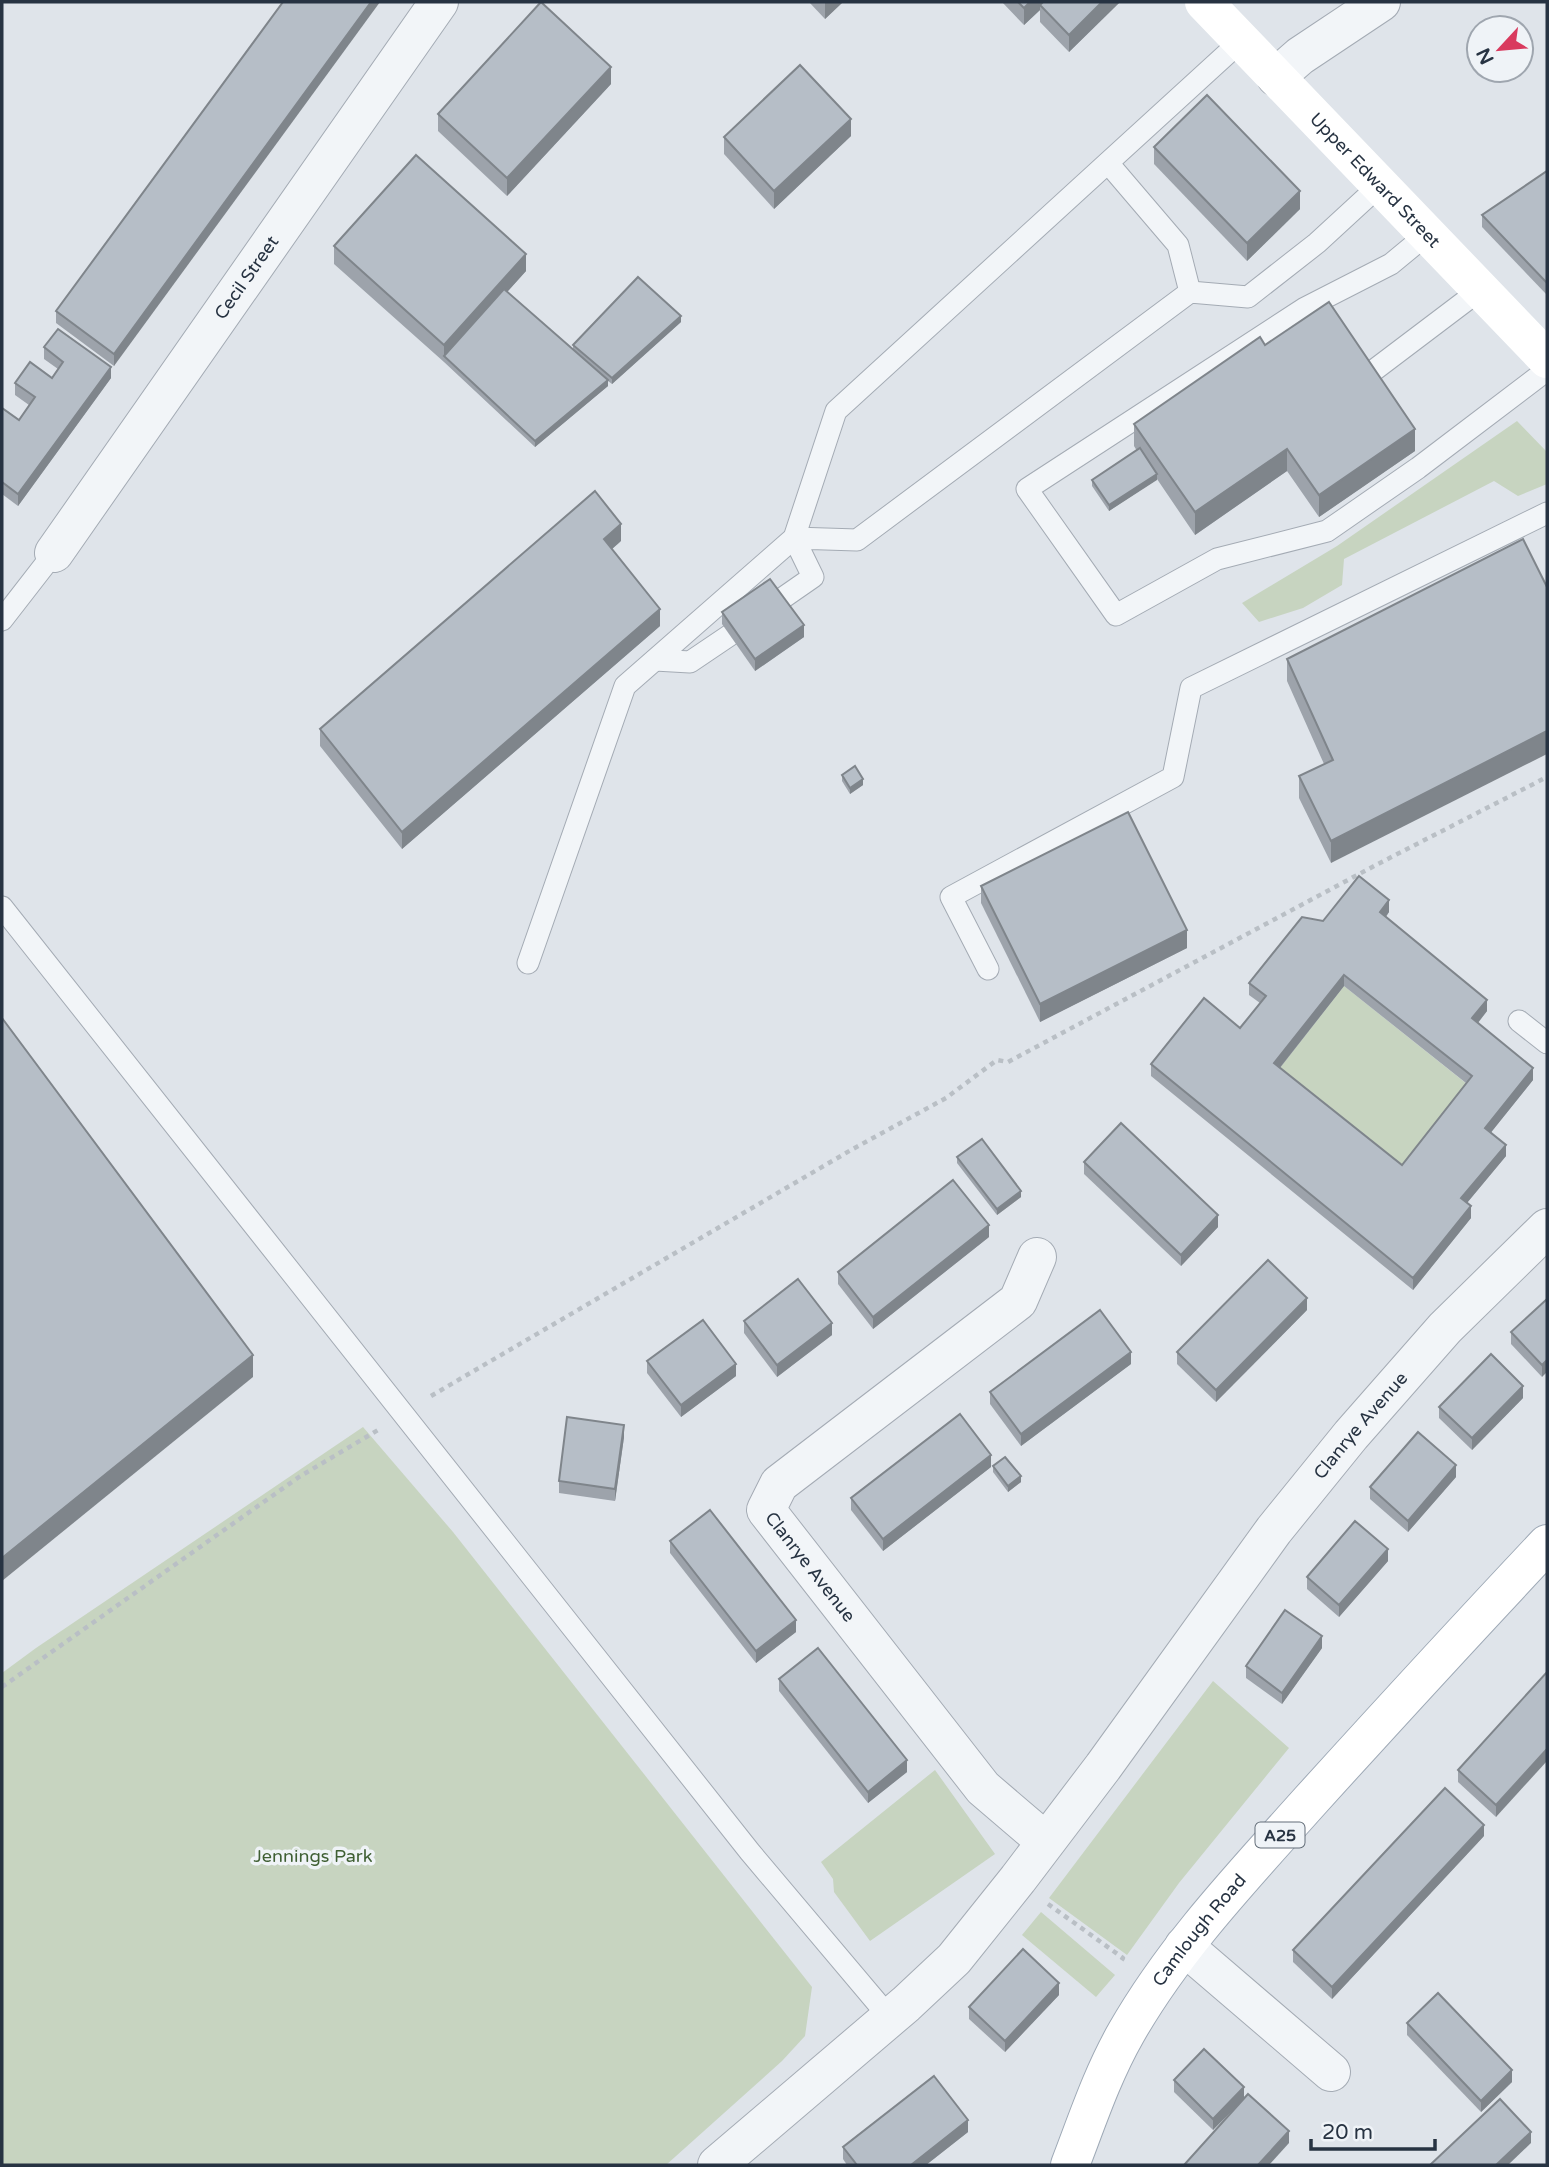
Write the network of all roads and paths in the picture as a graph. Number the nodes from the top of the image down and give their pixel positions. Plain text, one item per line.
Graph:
1 (439, 2) edge
2 (1203, 2) edge
3 (1381, 2) edge
4 (1241, 41) junction
5 (1276, 77) junction
6 (1108, 163) junction
7 (1380, 185) junction
8 (1426, 235) junction
9 (1480, 290) junction
10 (1190, 292) junction
11 (1547, 359) edge
12 (1547, 370) edge
13 (1365, 377) edge
14 (1547, 513) edge
15 (794, 538) junction
16 (54, 552) joint
17 (777, 602) edge
18 (2, 620) edge
19 (730, 635) edge
20 (655, 660) junction
21 (1547, 778) edge
22 (2, 907) edge
23 (528, 963) dead end
24 (988, 969) dead end
25 (1519, 1021) dead end
26 (1547, 1043) edge
27 (1547, 1228) edge
28 (1037, 1257) dead end
29 (424, 1400) dead end
30 (388, 1424) dead end
31 (1547, 1544) edge
32 (2, 1686) edge
33 (1045, 1842) junction
34 (1042, 1899) dead end
35 (1184, 1946) junction
36 (1114, 1952) dead end
37 (890, 2018) junction
38 (1331, 2072) dead end
39 (717, 2165) edge
40 (1070, 2165) edge

1 - 16 street, Cecil Street
2 - 4 main road, Upper Edward Street
3 - 5 street
4 - 5 main road, Upper Edward Street
4 - 6 lane
5 - 7 main road, Upper Edward Street
6 - 10 lane
6 - 15 lane
7 - 8 main road, Upper Edward Street
7 - 10 lane
8 - 9 main road, Upper Edward Street
8 - 12 lane
9 - 11 main road, Upper Edward Street
9 - 13 lane
10 - 15 lane
14 - 24 lane
15 - 17 lane
15 - 20 lane
16 - 18 lane
19 - 20 lane
20 - 23 lane
21 - 29 path
22 - 37 lane
25 - 26 lane
27 - 33 street, Clanrye Avenue
28 - 33 street, Clanrye Avenue
30 - 32 path
31 - 35 main road, Camlough Road / A25
33 - 37 street, Clanrye Avenue
34 - 36 path
35 - 38 street
35 - 40 main road, Camlough Road / A25
37 - 39 street, Clanrye Avenue

